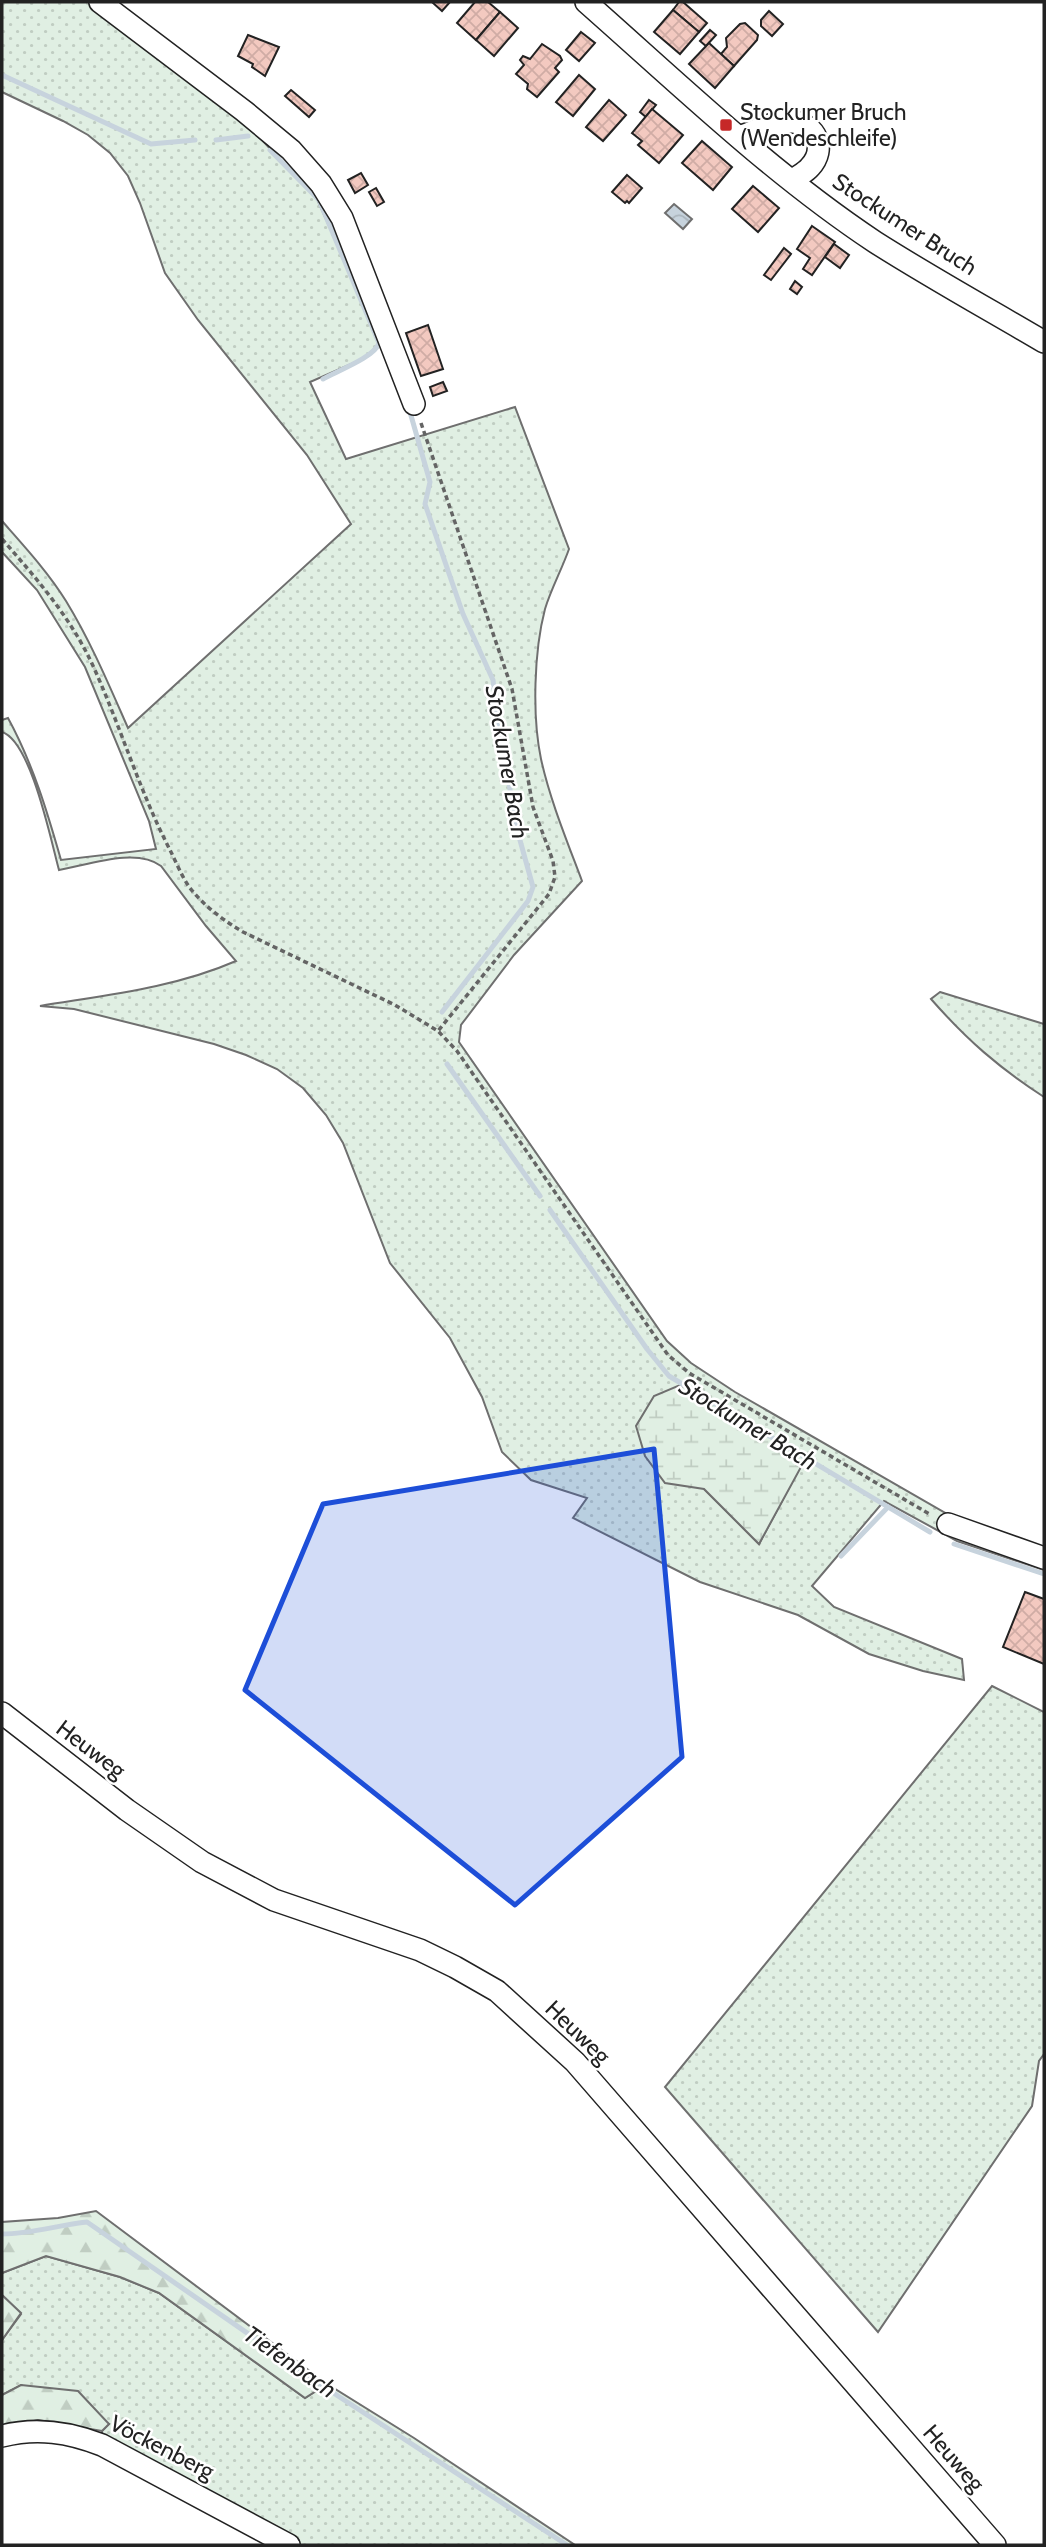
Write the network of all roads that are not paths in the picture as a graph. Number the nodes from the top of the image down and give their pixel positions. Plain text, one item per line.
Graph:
1 (100, 2) edge
2 (586, 2) edge
3 (740, 137) junction
4 (793, 180) junction
5 (1044, 342) edge
6 (414, 404) road end
7 (948, 1524) road end
8 (1044, 1558) edge
9 (2, 1713) edge
10 (2, 2436) edge
11 (289, 2545) edge
12 (995, 2545) edge

1 - 6 street
2 - 3 street, Stockumer Bruch
3 - 4 street, Stockumer Bruch
3 - 4 street
4 - 5 street, Stockumer Bruch
7 - 8 street
9 - 12 street, Heuweg
10 - 11 street, Vöckenberg

